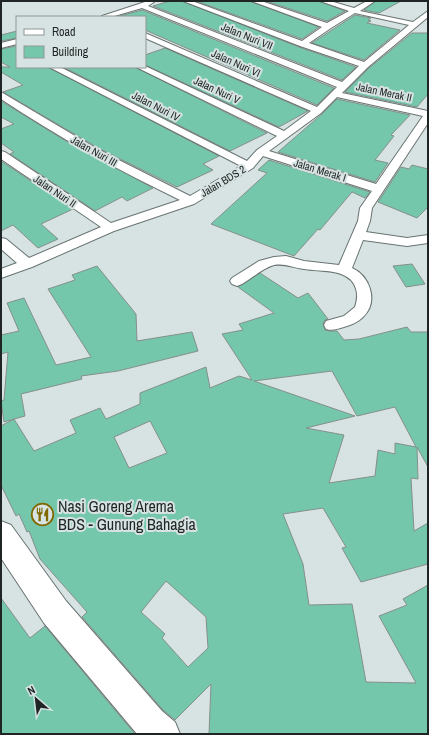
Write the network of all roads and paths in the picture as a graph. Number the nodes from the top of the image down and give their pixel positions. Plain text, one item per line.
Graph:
1 (152, 1) edge
2 (186, 1) edge
3 (254, 1) edge
4 (323, 1) edge
5 (372, 1) edge
6 (142, 6) junction
7 (354, 11) junction
8 (428, 13) edge
9 (110, 16) edge
10 (414, 24) junction
11 (328, 26) junction
12 (146, 35) edge
13 (1, 37) edge
14 (9, 43) edge
15 (303, 44) junction
16 (365, 65) junction
17 (55, 68) edge
18 (142, 68) edge
19 (343, 86) junction
20 (335, 94) junction
21 (1, 95) edge
22 (6, 103) edge
23 (318, 111) junction
24 (424, 112) edge
25 (284, 135) junction
26 (260, 152) junction
27 (1, 154) edge
28 (249, 166) junction
29 (379, 189) junction
30 (190, 200) junction
31 (110, 228) junction
32 (358, 235) junction
33 (428, 239) edge
34 (1, 242) edge
35 (27, 264) junction
36 (344, 270) junction
37 (1, 274) edge
38 (237, 281) dead end
39 (331, 325) dead end
40 (1, 534) edge
41 (163, 734) edge

1 - 6 street
2 - 15 street
3 - 11 street
4 - 7 street
5 - 7 street
6 - 9 street
6 - 19 street, Jalan Nuri VII
7 - 10 street
7 - 11 street
8 - 10 street, Jalan BDS 2
10 - 16 street, Jalan BDS 2
11 - 15 street
12 - 23 street, Jalan Nuri VI
13 - 14 street
15 - 16 street
16 - 19 street, Jalan BDS 2
17 - 28 street, Jalan Nuri IV
18 - 25 street, Jalan Nuri V
19 - 20 street, Jalan BDS 2
20 - 23 street, Jalan BDS 2
20 - 24 street, Jalan Merak II
21 - 22 street, Jalan Nuri III
22 - 30 street, Jalan Nuri III
23 - 25 street, Jalan BDS 2
24 - 29 street
25 - 26 street, Jalan BDS 2
26 - 28 street, Jalan BDS 2
26 - 29 street, Jalan Merak I
27 - 31 street, Jalan Nuri II
28 - 30 street, Jalan BDS 2
29 - 32 street
30 - 31 street, Jalan BDS 2
31 - 35 street, Jalan BDS 2
32 - 33 street
32 - 36 street
34 - 35 street
35 - 37 street, Jalan BDS 2
36 - 38 street
36 - 39 street
40 - 41 street

